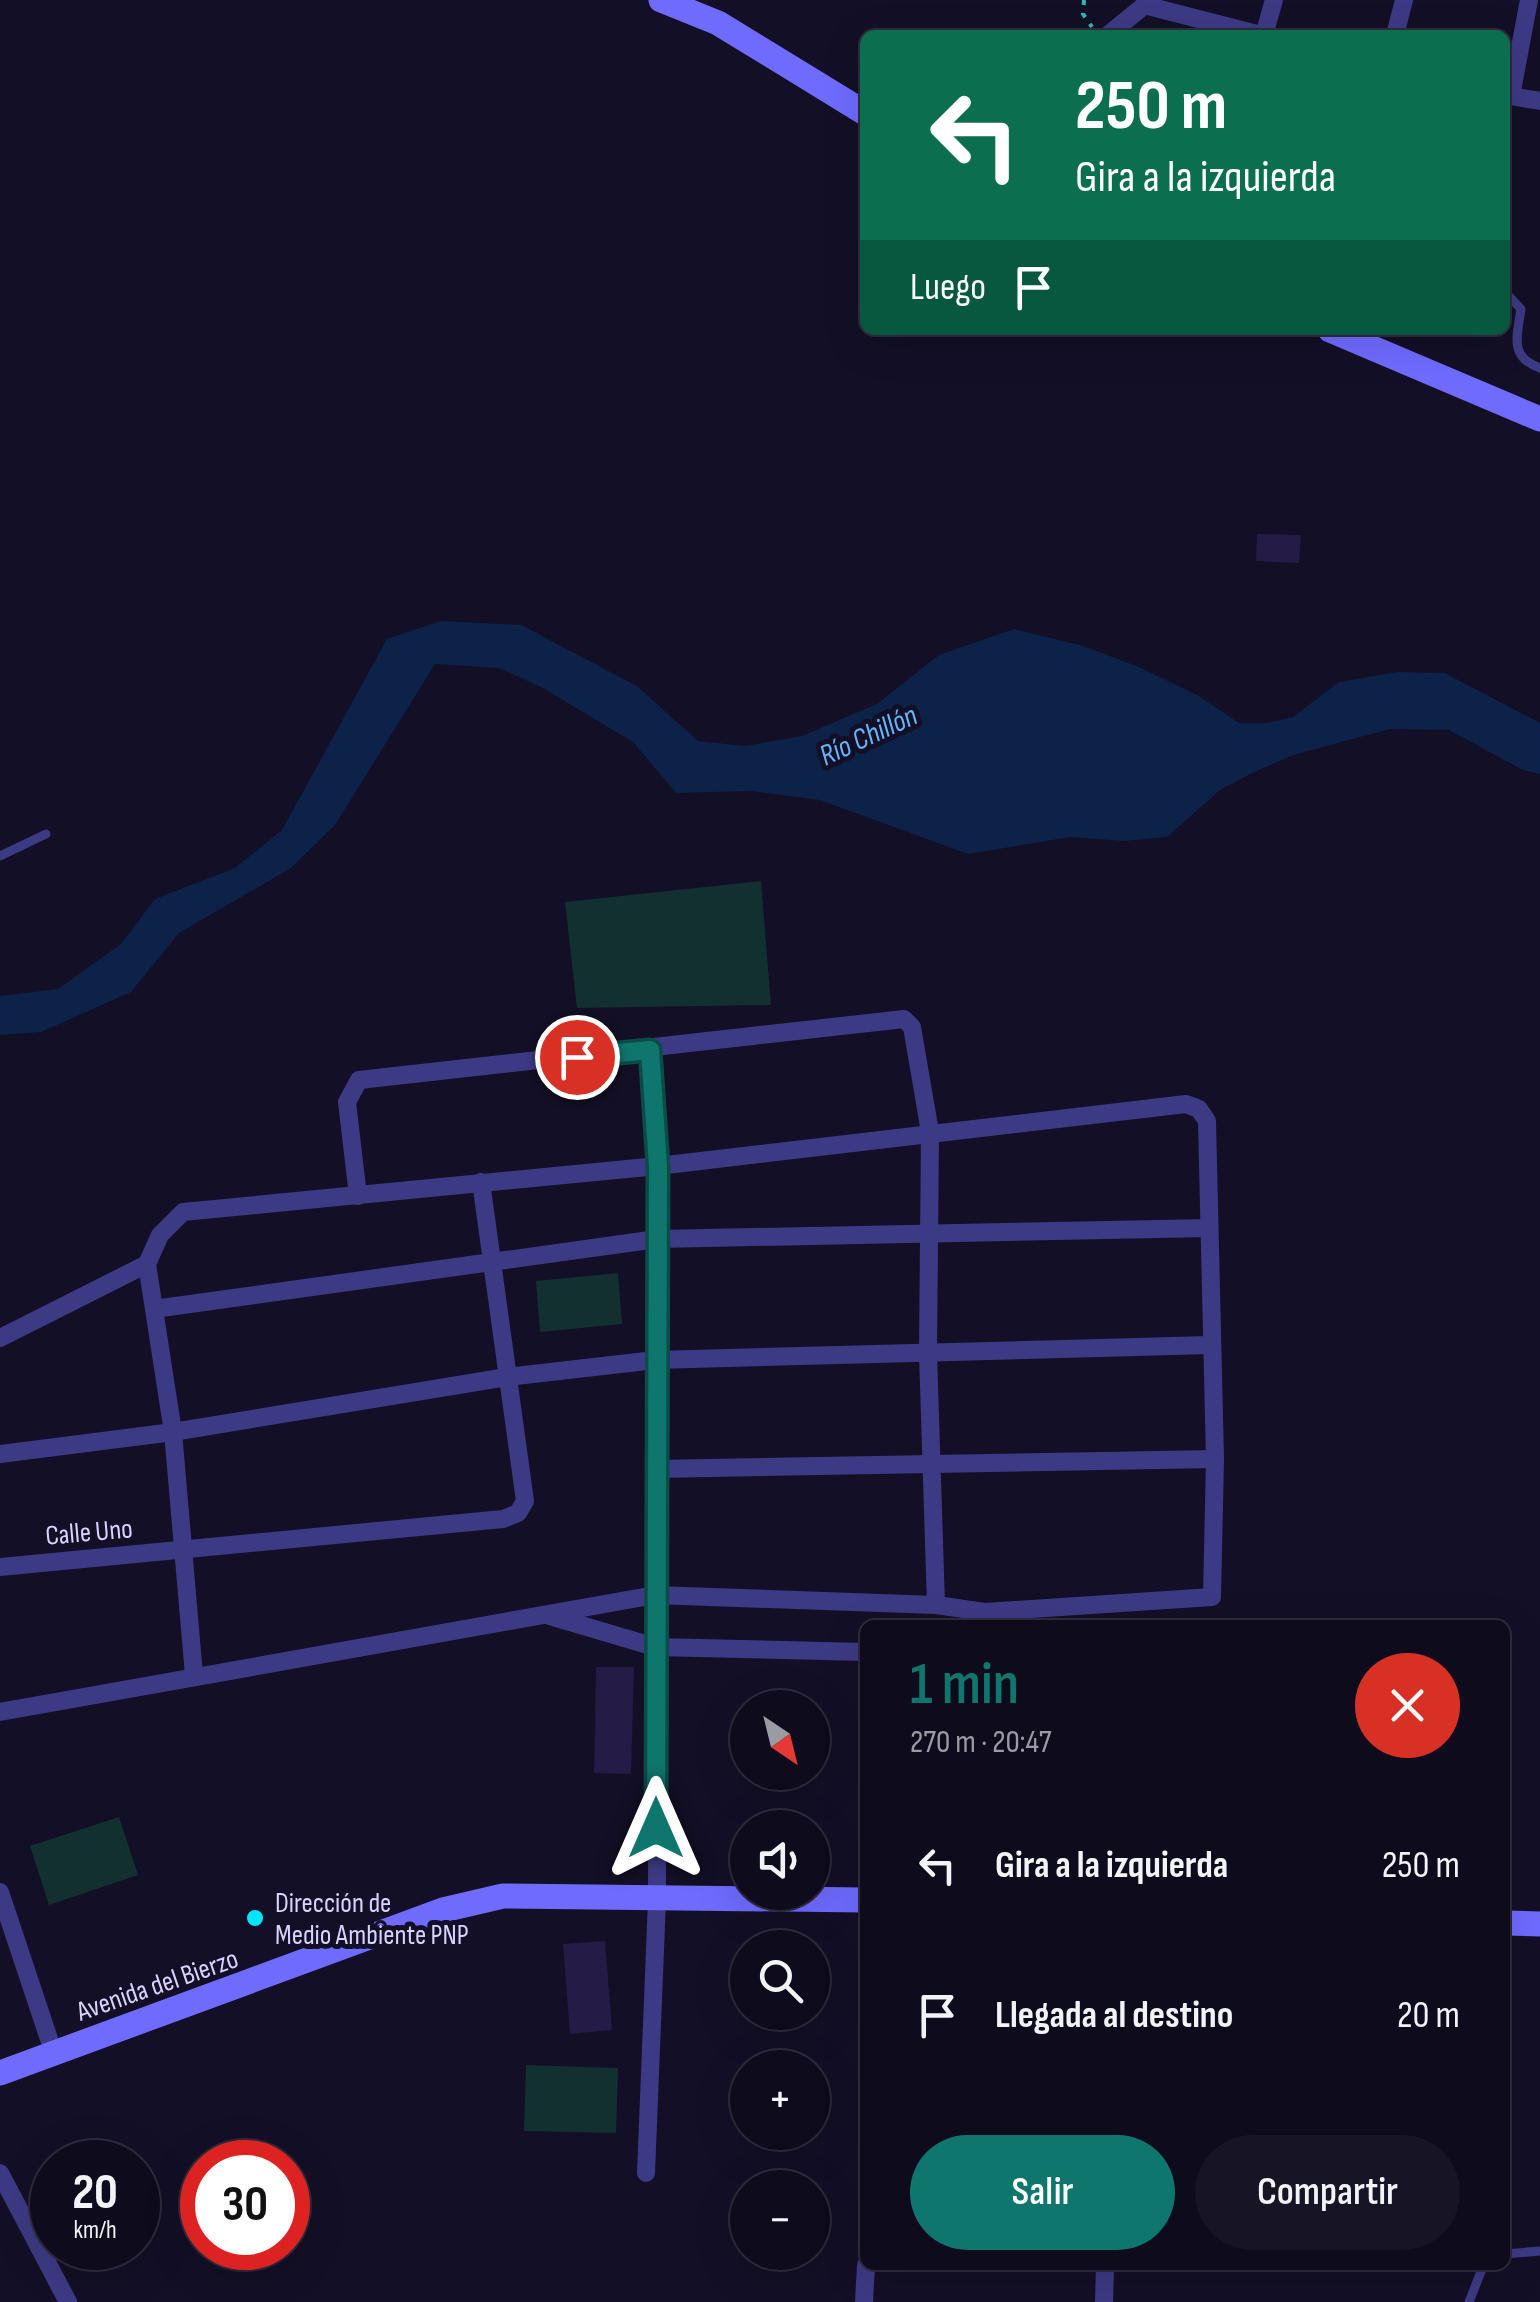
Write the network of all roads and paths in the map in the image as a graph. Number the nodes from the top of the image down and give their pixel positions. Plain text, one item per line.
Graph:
1 (661, 0) edge
2 (1084, 0) edge
3 (1274, 0) edge
4 (1404, 0) edge
5 (1529, 0) edge
6 (1150, 3) edge
7 (1093, 30) edge
8 (1113, 30) edge
9 (1244, 30) edge
10 (1264, 30) edge
11 (1396, 30) edge
12 (1510, 87) edge
13 (1510, 96) edge
14 (1540, 101) edge
15 (860, 110) edge
16 (1510, 297) edge
17 (1342, 335) edge
18 (1540, 368) edge
19 (1540, 420) edge
20 (46, 834) dead end
21 (0, 856) edge
22 (650, 1050) junction
23 (930, 1132) junction
24 (658, 1166) junction
25 (480, 1182) junction
26 (358, 1196) junction
27 (1208, 1228) junction
28 (929, 1234) junction
29 (657, 1239) junction
30 (490, 1260) junction
31 (147, 1264) junction
32 (154, 1309) junction
33 (0, 1338) edge
34 (1210, 1345) junction
35 (928, 1353) junction
36 (655, 1360) junction
37 (507, 1377) junction
38 (173, 1432) junction
39 (0, 1454) edge
40 (1215, 1458) junction
41 (930, 1465) junction
42 (656, 1468) junction
43 (183, 1550) junction
44 (0, 1567) edge
45 (655, 1595) junction
46 (936, 1605) junction
47 (549, 1616) junction
48 (991, 1618) edge
49 (655, 1647) junction
50 (860, 1652) edge
51 (194, 1675) junction
52 (0, 1712) edge
53 (0, 1892) edge
54 (656, 1900) junction
55 (860, 1900) edge
56 (1510, 1923) edge
57 (1540, 1924) edge
58 (53, 2051) junction
59 (0, 2073) edge
60 (0, 2173) edge
61 (646, 2173) dead end
62 (1540, 2251) edge
63 (1510, 2254) edge
64 (866, 2270) edge
65 (1105, 2270) edge
66 (1482, 2270) edge
67 (68, 2302) edge
68 (864, 2302) edge
69 (1104, 2302) edge
70 (1469, 2302) edge

1 - 15 street
2 - 7 path
3 - 10 street
4 - 11 street
5 - 12 street
6 - 8 street
6 - 9 street
13 - 14 street
16 - 18 lane
17 - 19 street
20 - 21 lane
22 - 23 street
22 - 24 street
22 - 26 street
23 - 24 street
23 - 27 street
23 - 28 street
24 - 25 street
24 - 29 street
25 - 26 street
25 - 30 street
26 - 31 street
27 - 28 street
27 - 34 street
28 - 29 street
28 - 35 street
29 - 30 street
29 - 36 street
30 - 32 street
30 - 37 street
31 - 32 street
31 - 33 street
32 - 38 street
34 - 35 street
34 - 40 street
35 - 36 street
35 - 41 street
36 - 37 street
36 - 42 street
37 - 38 street
37 - 43 street, Calle Uno
38 - 39 street
38 - 43 street
40 - 41 street
40 - 48 street
41 - 42 street
41 - 46 street
42 - 45 street
43 - 44 street, Calle Uno
43 - 51 street
45 - 46 street
45 - 47 street
45 - 49 street
46 - 48 street
47 - 49 street
47 - 51 street
49 - 50 street
49 - 54 street
51 - 52 street
53 - 58 street
54 - 55 street, Avenida del Bierzo
54 - 58 street, Avenida del Bierzo
54 - 61 street
56 - 57 street
58 - 59 street, Avenida del Bierzo
60 - 67 street
62 - 63 lane
64 - 68 street
65 - 69 street
66 - 70 lane

